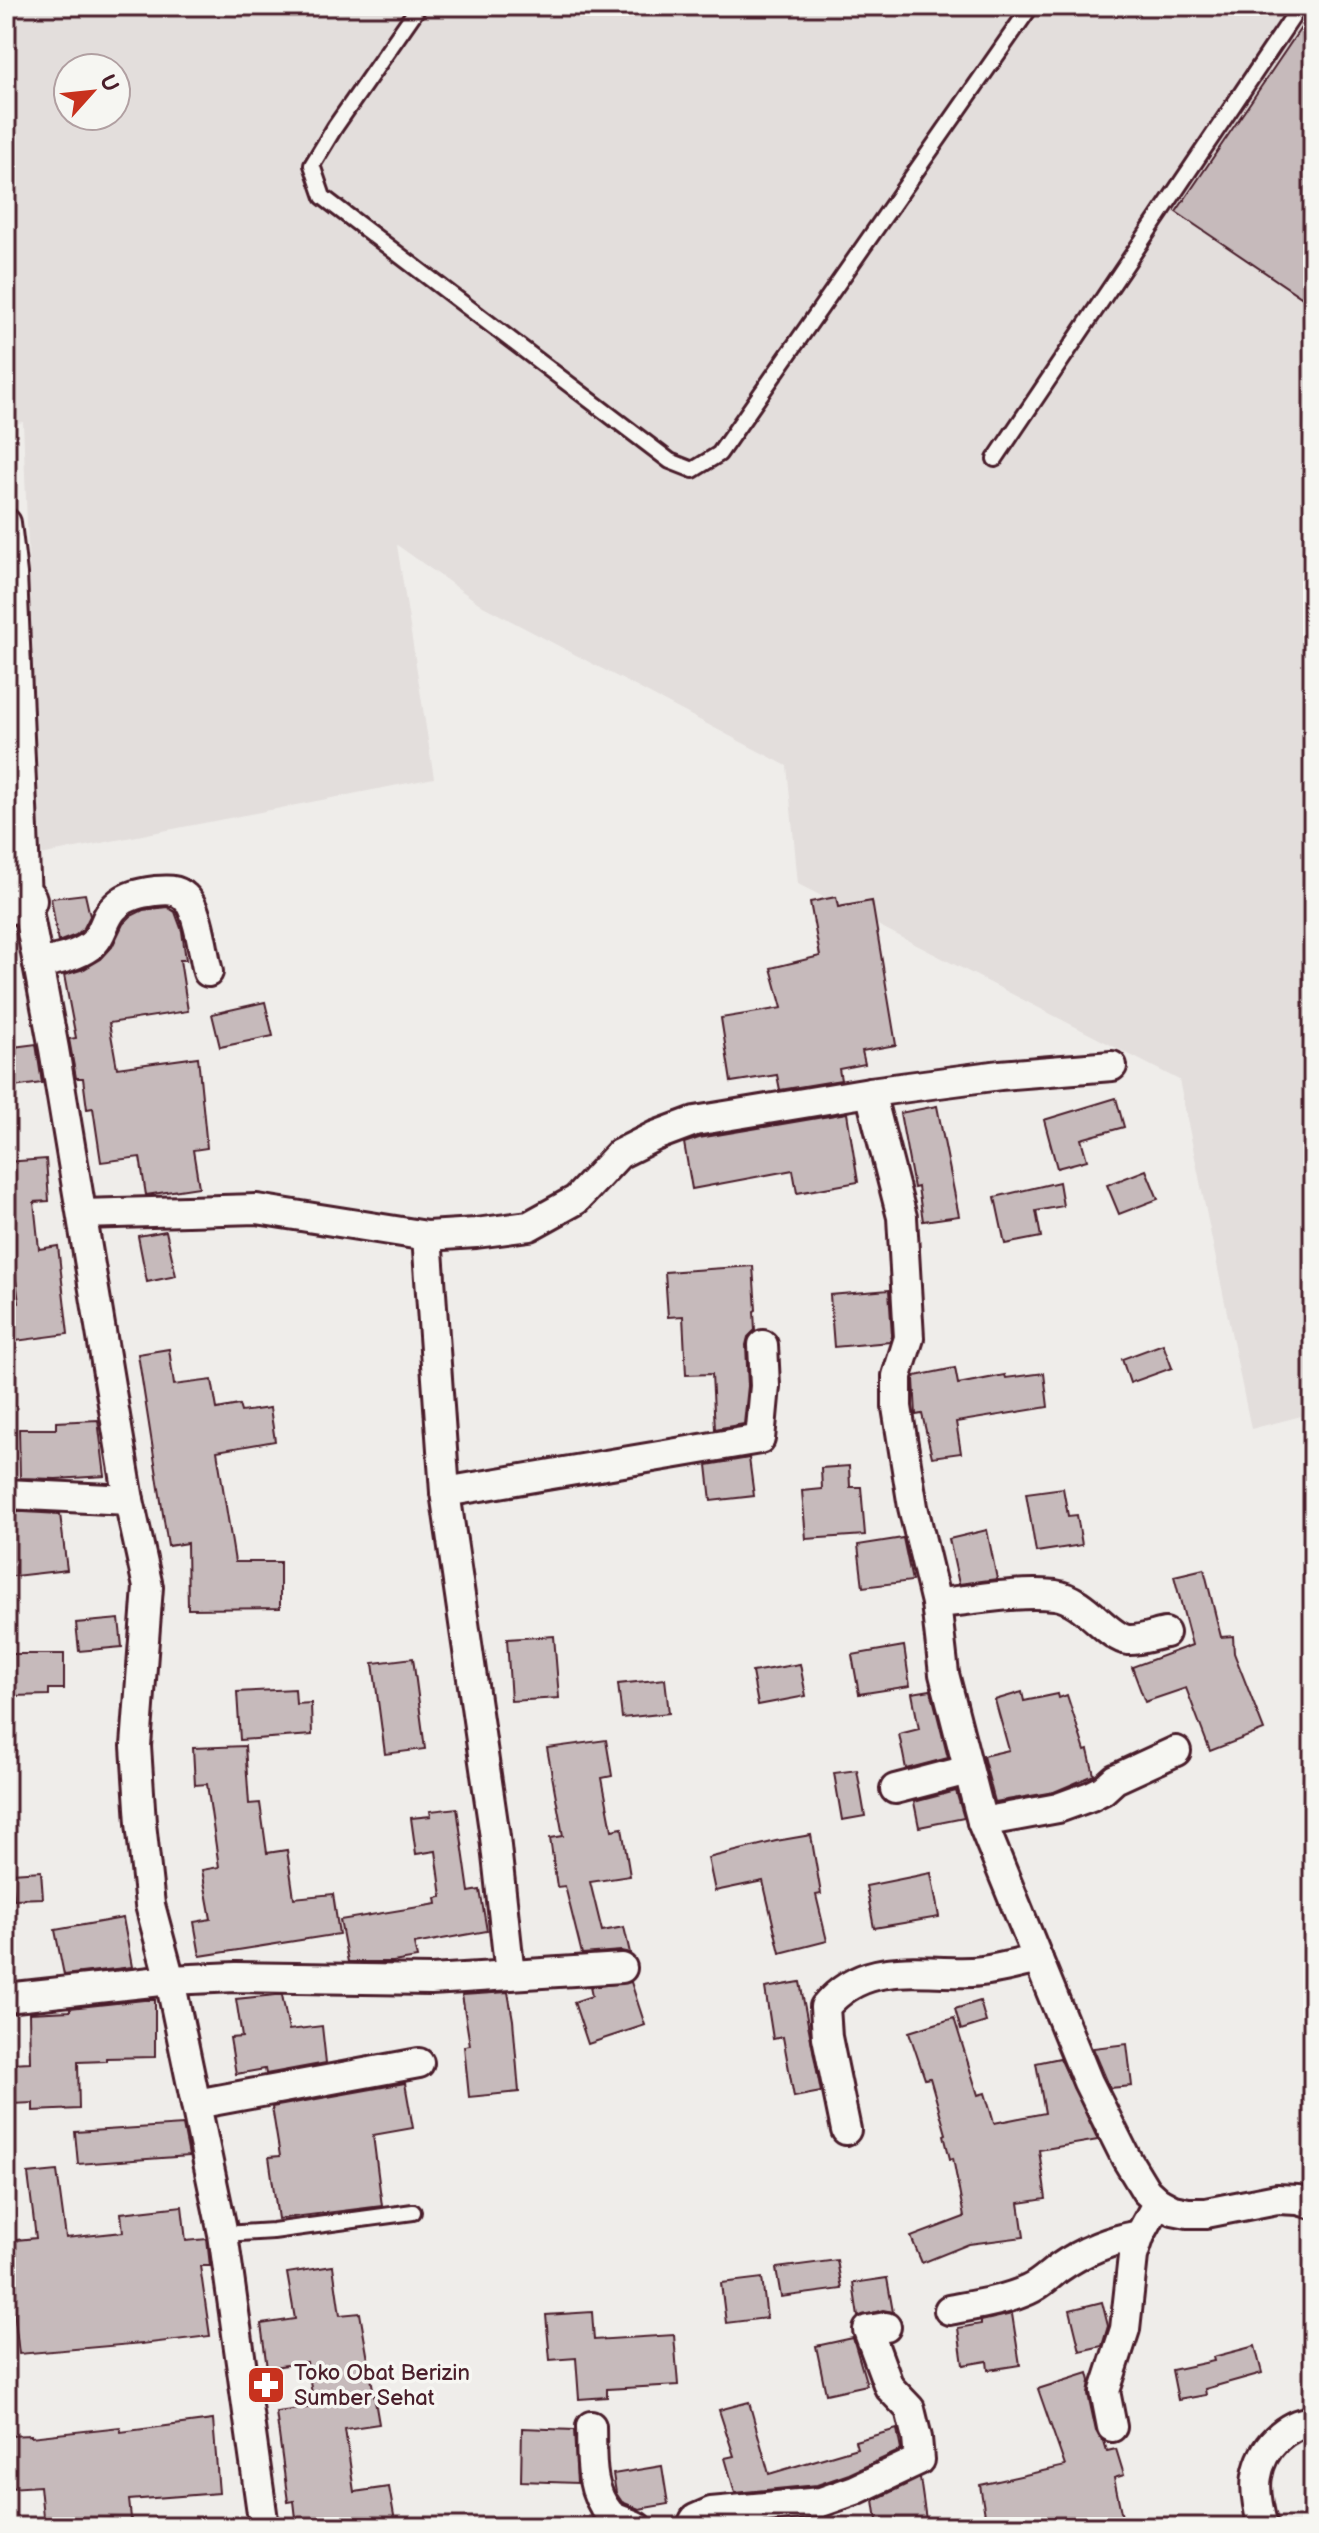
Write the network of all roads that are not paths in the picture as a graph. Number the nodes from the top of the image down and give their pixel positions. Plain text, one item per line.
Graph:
1 (419, 6) edge
2 (1031, 6) edge
3 (1300, 6) edge
4 (995, 459) dead end
5 (6, 523) edge
6 (11, 676) edge
7 (16, 902) edge
8 (38, 964) junction
9 (208, 972) dead end
10 (1112, 1066) dead end
11 (870, 1092) junction
12 (82, 1214) junction
13 (427, 1236) junction
14 (763, 1345) dead end
15 (445, 1492) junction
16 (6, 1494) edge
17 (129, 1500) junction
18 (936, 1603) junction
19 (1165, 1633) dead end
20 (1176, 1751) dead end
21 (968, 1770) junction
22 (895, 1789) dead end
23 (982, 1822) junction
24 (1038, 1959) junction
25 (622, 1968) dead end
26 (510, 1975) junction
27 (170, 1980) junction
28 (6, 1998) edge
29 (419, 2063) dead end
30 (196, 2104) junction
31 (846, 2130) dead end
32 (1158, 2202) junction
33 (1313, 2204) edge
34 (413, 2212) dead end
35 (223, 2234) junction
36 (1140, 2235) junction
37 (949, 2310) dead end
38 (886, 2327) dead end
39 (1313, 2421) edge
40 (591, 2426) dead end
41 (1112, 2427) dead end
42 (824, 2514) edge
43 (264, 2527) edge
44 (637, 2527) edge
45 (691, 2527) edge
46 (1263, 2527) edge

1 - 2 lane
3 - 4 lane
5 - 6 street
6 - 7 street
7 - 8 street
8 - 9 street
8 - 12 street
10 - 11 street
11 - 13 street
11 - 18 street
12 - 13 street
12 - 17 street
13 - 15 street
14 - 15 street
15 - 26 street
16 - 17 street
17 - 27 street
18 - 19 street
18 - 21 street
20 - 23 street
21 - 22 street
21 - 23 street
23 - 24 street
24 - 31 street
24 - 32 street
25 - 26 street
26 - 27 street
27 - 28 street
27 - 30 street
29 - 30 street
30 - 35 street
32 - 33 street
32 - 36 street
34 - 35 lane
35 - 43 street
36 - 37 street
36 - 41 street
38 - 42 street
39 - 46 street
40 - 44 street
42 - 45 street

